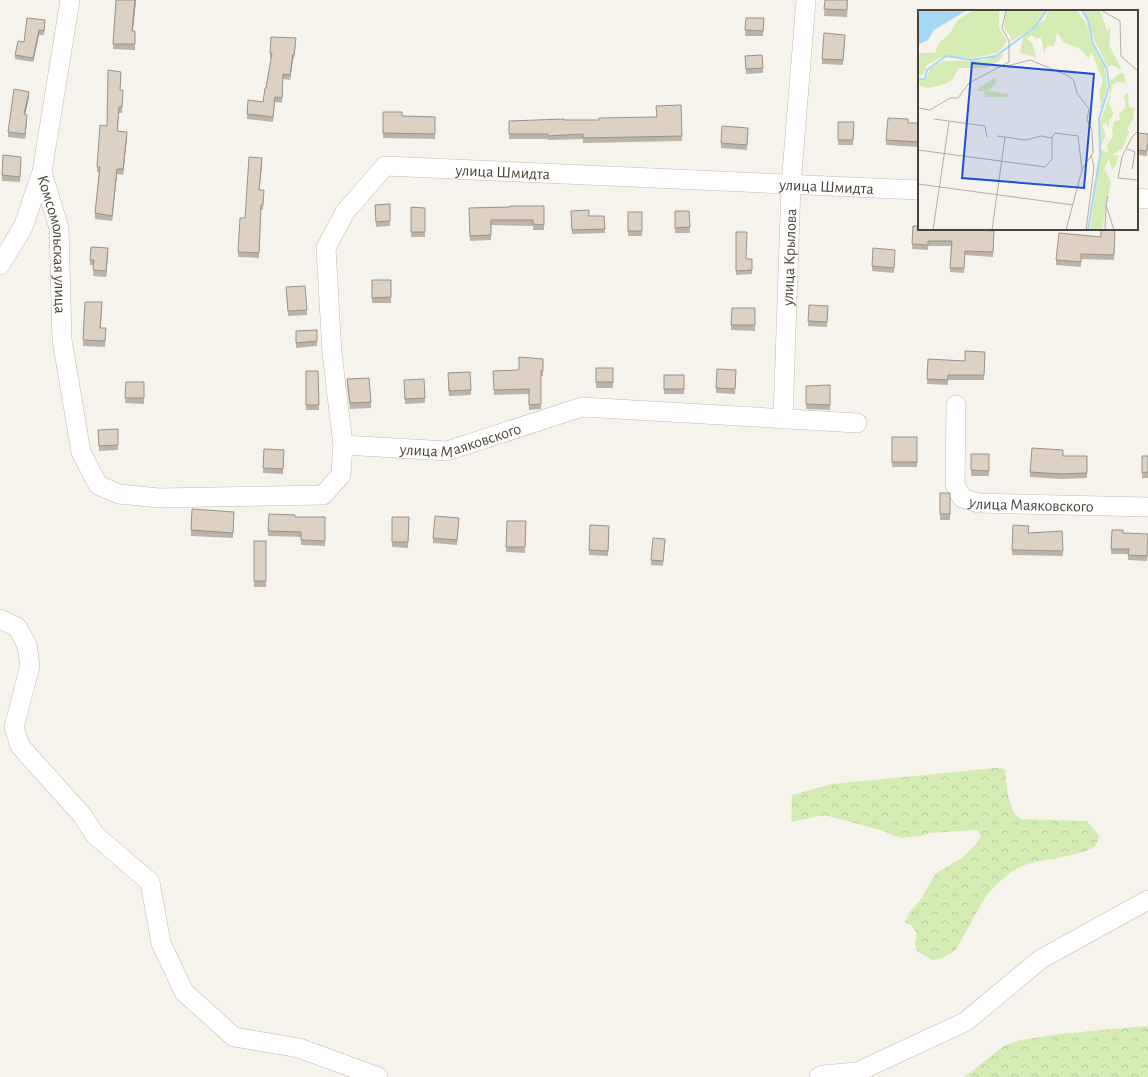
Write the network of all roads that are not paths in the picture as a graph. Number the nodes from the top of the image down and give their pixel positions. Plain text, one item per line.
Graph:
1 (70, 0) edge
2 (806, 0) edge
3 (42, 172) junction
4 (791, 185) junction
5 (918, 190) edge
6 (1138, 198) edge
7 (1148, 199) edge
8 (0, 265) edge
9 (956, 405) dead end
10 (783, 419) junction
11 (857, 423) dead end
12 (343, 445) junction
13 (1148, 506) edge
14 (0, 619) edge
15 (1148, 900) edge
16 (855, 1075) edge
17 (378, 1077) edge
18 (819, 1077) edge

1 - 3 street, Комсомольская улица
2 - 4 street, улица Крылова
3 - 8 street
3 - 12 street, Комсомольская улица
4 - 5 street, улица Шмидта
4 - 10 street, улица Крылова
4 - 12 street, улица Шмидта
6 - 7 street
9 - 13 street, улица Маяковского
10 - 11 street, улица Маяковского
10 - 12 street, улица Маяковского
14 - 17 street
15 - 16 street
16 - 18 street

